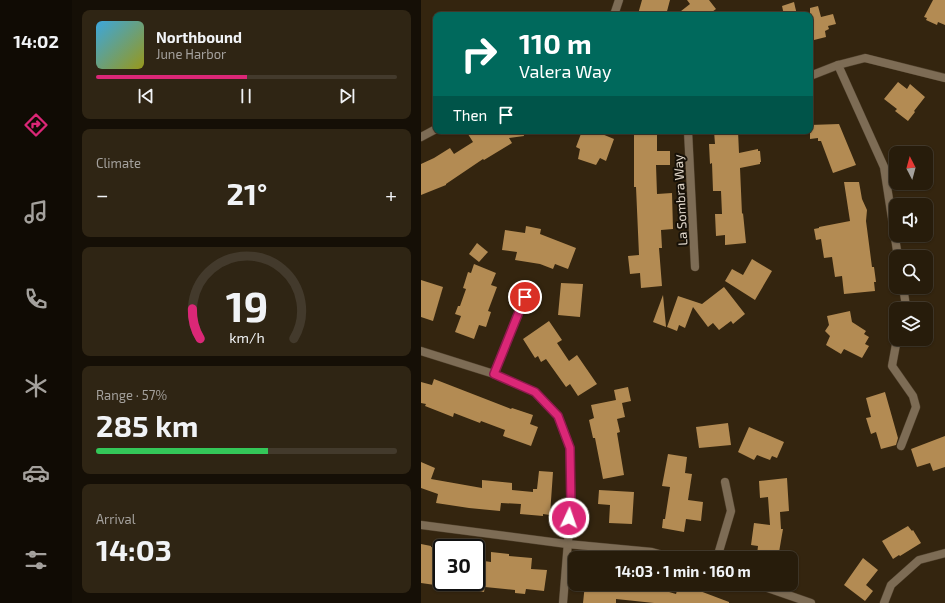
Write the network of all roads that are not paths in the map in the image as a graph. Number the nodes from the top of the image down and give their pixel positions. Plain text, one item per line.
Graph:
1 (619, 0) edge
2 (616, 12) edge
3 (838, 65) junction
4 (813, 75) edge
5 (945, 78) edge
6 (433, 131) edge
7 (688, 134) edge
8 (421, 137) edge
9 (897, 250) edge
10 (695, 267) dead end
11 (525, 297) dead end
12 (896, 346) edge
13 (421, 351) edge
14 (494, 374) junction
15 (901, 446) dead end
16 (725, 482) dead end
17 (421, 526) edge
18 (567, 544) junction
19 (641, 551) edge
20 (719, 551) edge
21 (945, 553) edge
22 (776, 591) edge
23 (563, 603) edge
24 (811, 603) edge
25 (884, 603) edge

1 - 2 street
3 - 4 street
3 - 5 street
3 - 9 street
6 - 8 street
7 - 10 street, La Sombra Way
11 - 14 street
12 - 15 street
13 - 14 street
14 - 18 street
16 - 20 street
17 - 18 street
18 - 19 street
18 - 23 street
21 - 25 street
22 - 24 street

